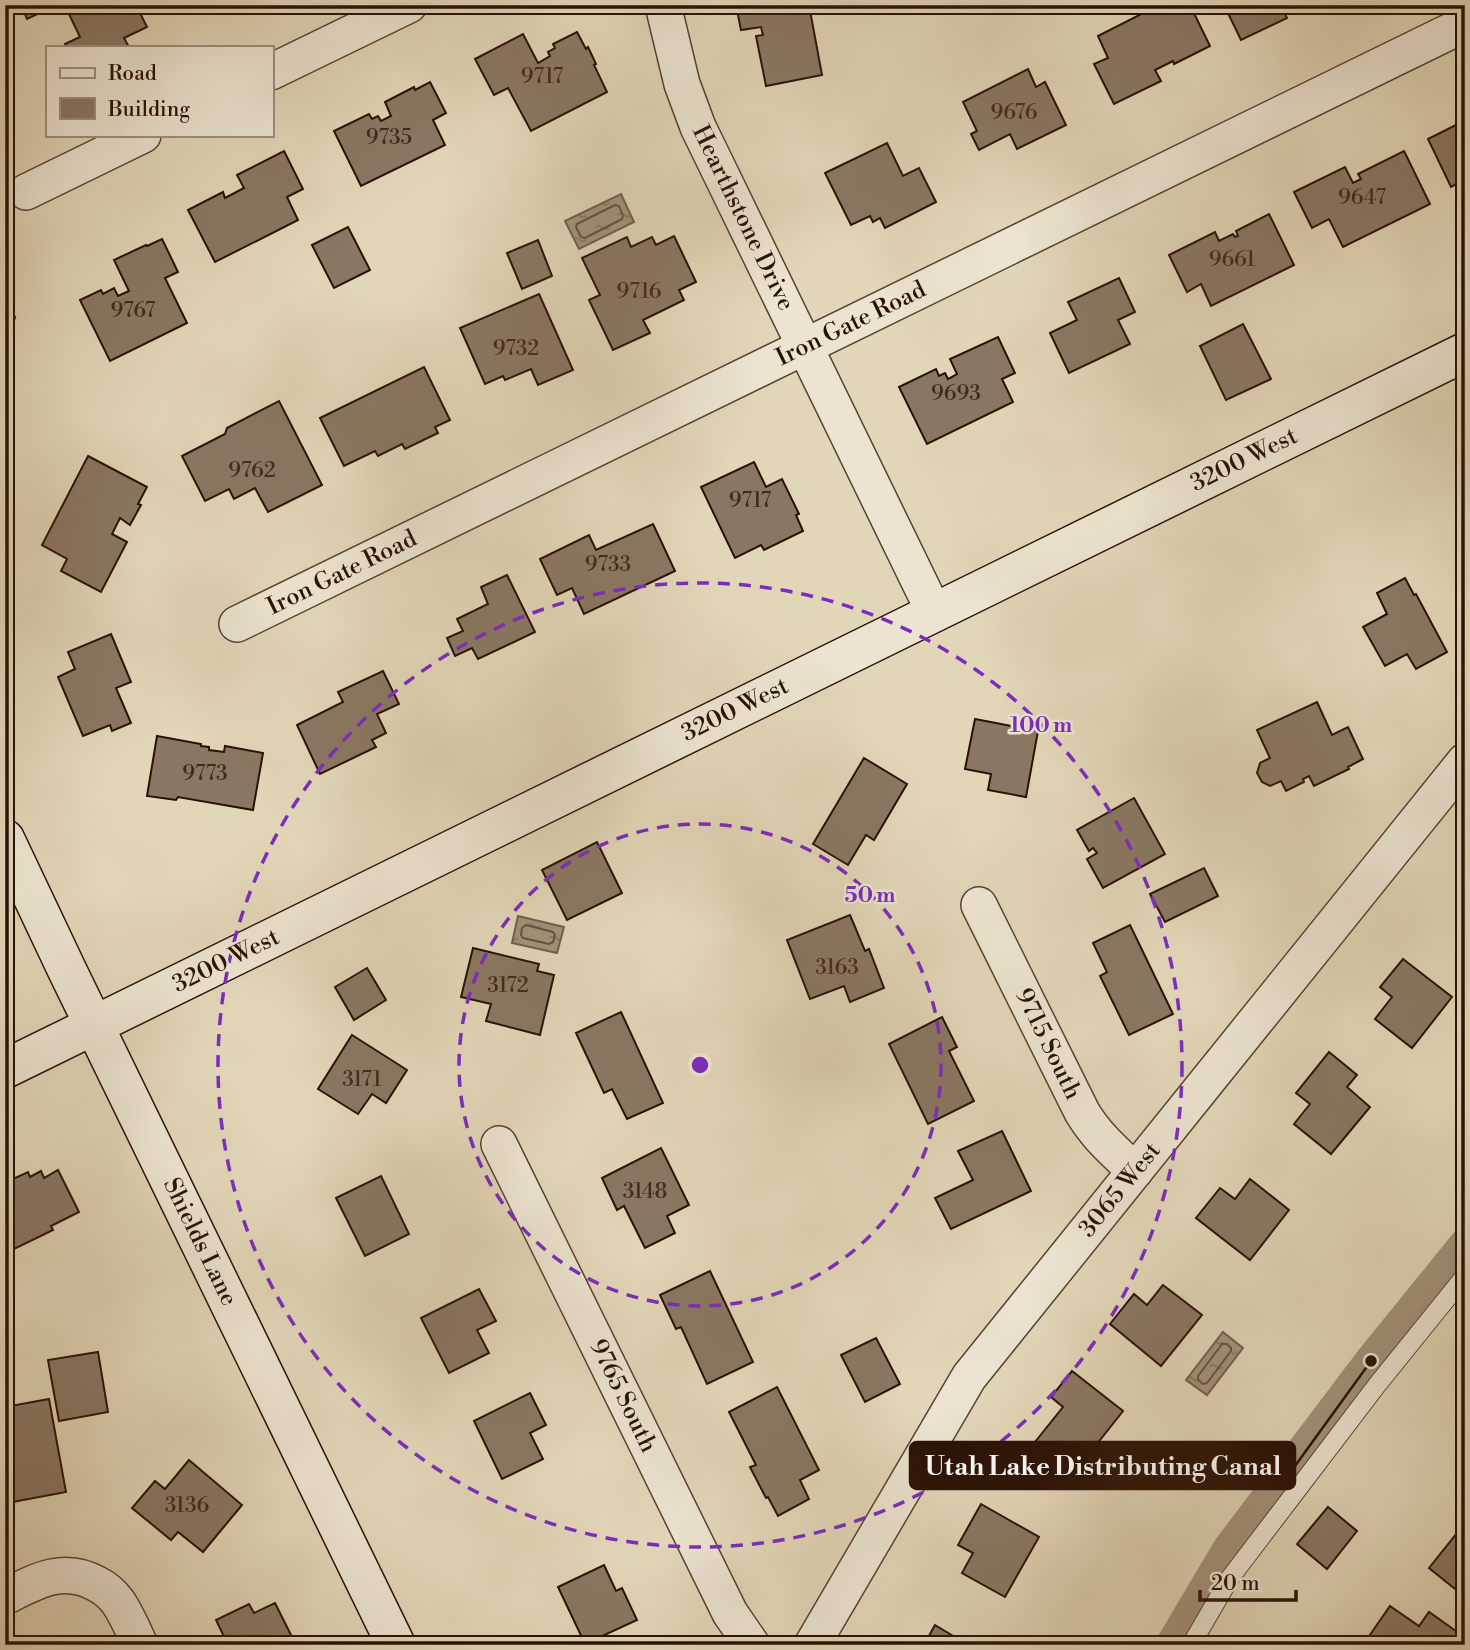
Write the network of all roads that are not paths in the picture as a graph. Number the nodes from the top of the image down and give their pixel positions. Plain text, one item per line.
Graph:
1 (409, 5) edge
2 (663, 5) edge
3 (1465, 24) edge
4 (273, 71) edge
5 (141, 136) edge
6 (26, 191) dead end
7 (805, 347) junction
8 (1465, 352) edge
9 (934, 612) junction
10 (237, 624) dead end
11 (1465, 761) edge
12 (5, 839) edge
13 (979, 905) dead end
14 (94, 1026) junction
15 (5, 1069) edge
16 (499, 1144) dead end
17 (1135, 1171) junction
18 (1465, 1276) edge
19 (5, 1597) edge
20 (140, 1645) edge
21 (396, 1645) edge
22 (752, 1645) edge
23 (812, 1645) edge
24 (1191, 1645) edge

1 - 4 street
2 - 7 street, Hearthstone Drive
3 - 7 street, Iron Gate Road
5 - 6 street
7 - 9 street, Hearthstone Drive
7 - 10 street, Iron Gate Road
8 - 9 street, 3200 West
9 - 14 street, 3200 West
11 - 17 street, 3065 West
12 - 14 street, Shields Lane
13 - 17 street, 9715 South
14 - 15 street, 3200 West
14 - 21 street, Shields Lane
16 - 22 street, 9765 South
17 - 23 street, 3065 West
18 - 24 lane
19 - 20 street

